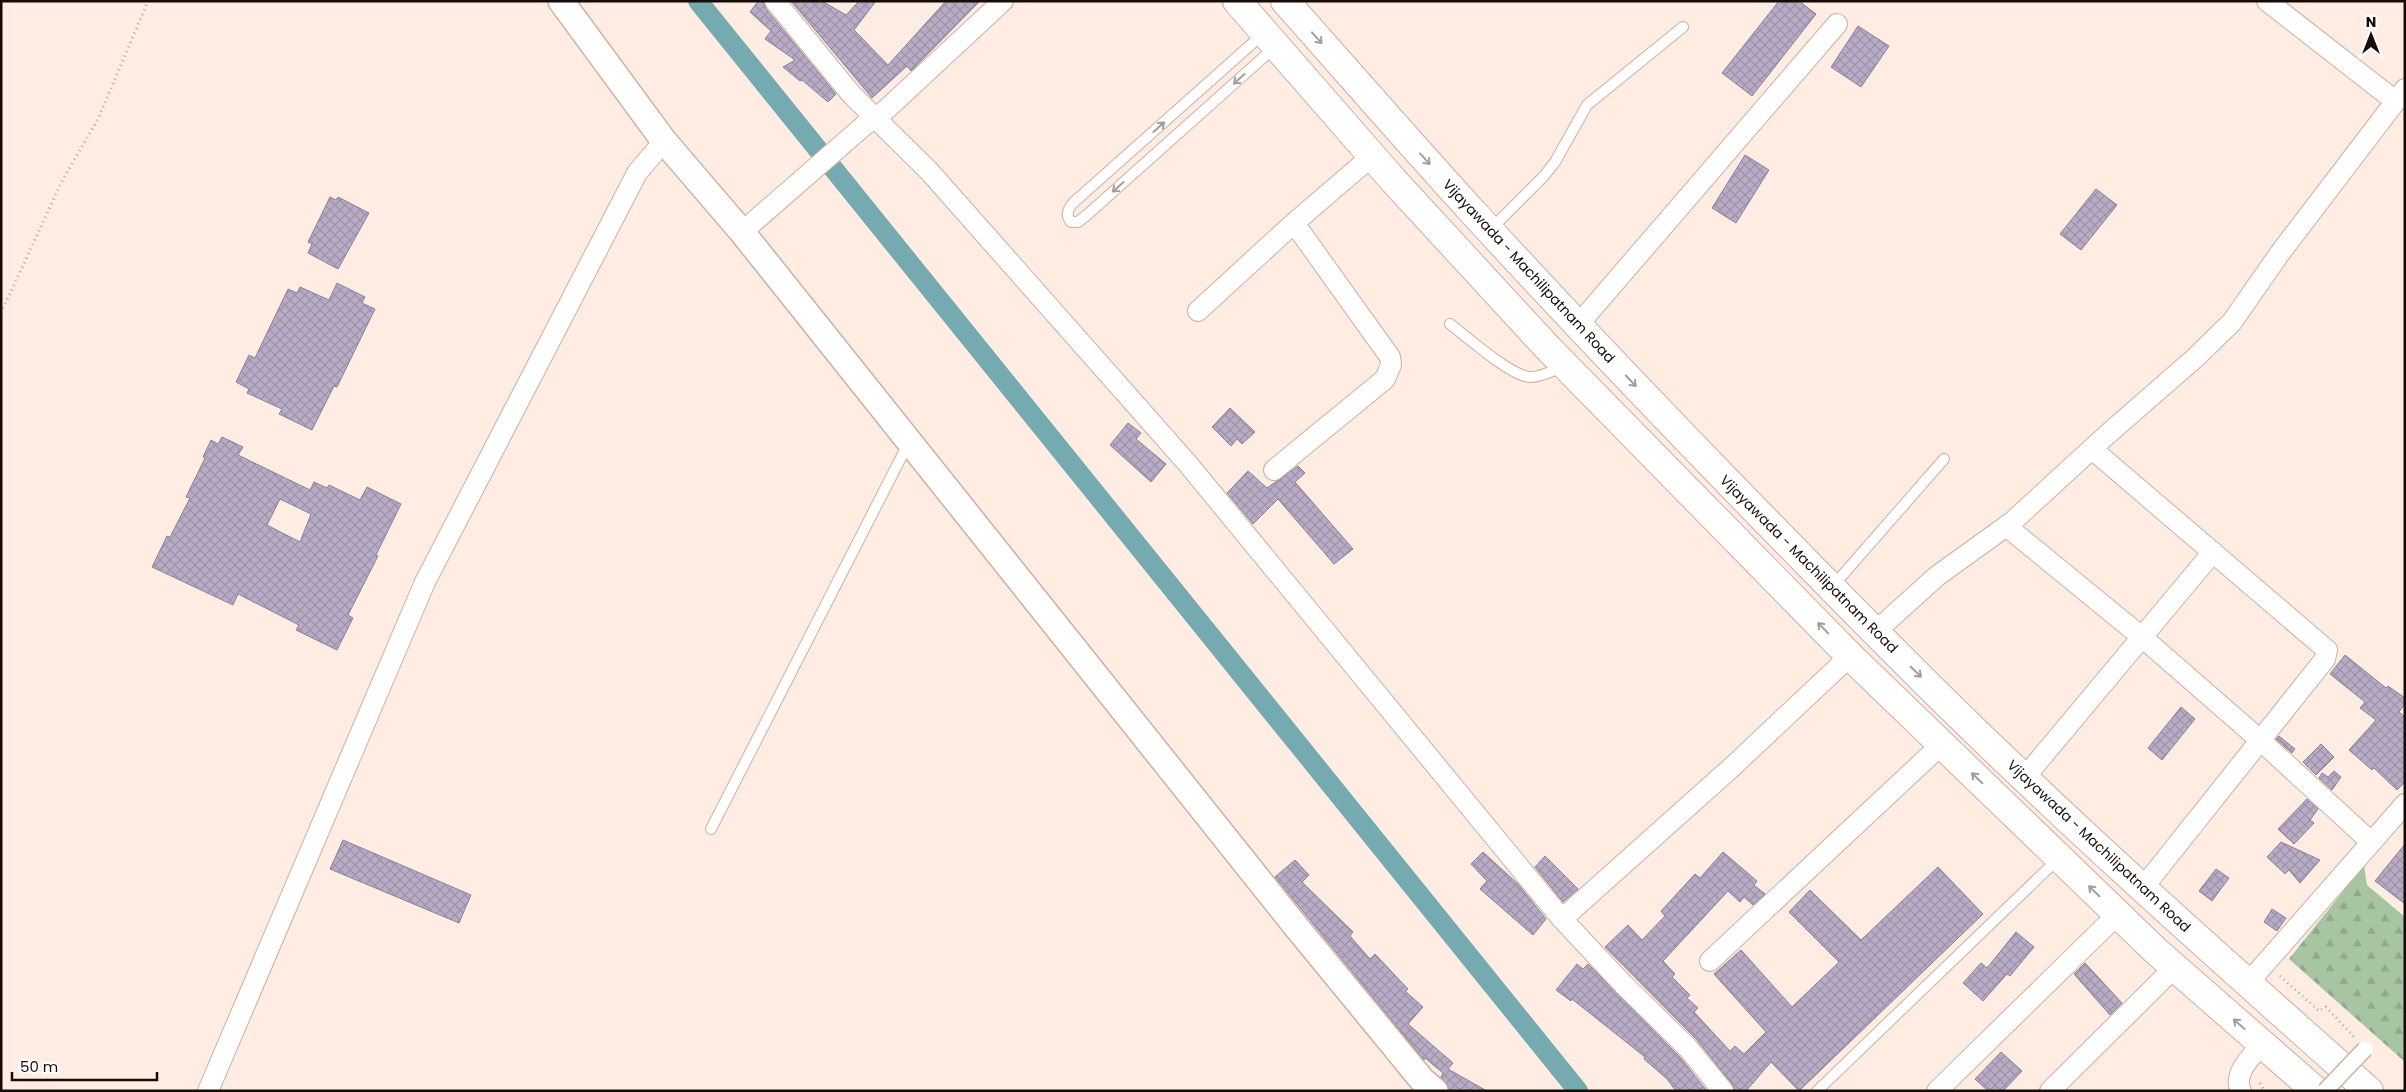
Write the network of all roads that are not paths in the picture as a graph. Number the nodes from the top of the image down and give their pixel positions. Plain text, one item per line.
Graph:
1 (561, 1) edge
2 (775, 1) edge
3 (1003, 1) edge
4 (1237, 1) edge
5 (1285, 1) edge
6 (2267, 1) edge
7 (1837, 24) dead end
8 (1683, 27) dead end
9 (1270, 40) junction
10 (2400, 95) edge
11 (871, 121) junction
12 (664, 141) junction
13 (1372, 156) junction
14 (1294, 223) junction
15 (751, 224) junction
16 (1490, 230) junction
17 (1198, 311) dead end
18 (1450, 324) dead end
19 (1578, 325) junction
20 (1566, 366) junction
21 (909, 442) junction
22 (2092, 449) junction
23 (1944, 459) dead end
24 (1274, 470) dead end
25 (2006, 526) junction
26 (2213, 552) junction
27 (1831, 588) junction
28 (1875, 632) junction
29 (2143, 638) junction
30 (1850, 656) junction
31 (2260, 740) junction
32 (1942, 744) junction
33 (2025, 777) junction
34 (2405, 804) edge
35 (711, 828) dead end
36 (2371, 842) junction
37 (2060, 858) junction
38 (2142, 888) junction
39 (2118, 914) junction
40 (1562, 919) junction
41 (1710, 961) dead end
42 (2175, 967) junction
43 (2248, 984) junction
44 (2262, 1044) junction
45 (2365, 1049) road end
46 (208, 1091) edge
47 (1435, 1091) edge
48 (1723, 1091) edge
49 (1817, 1091) edge
50 (1937, 1091) edge
51 (2050, 1091) edge
52 (2241, 1091) edge
53 (2316, 1091) edge
54 (2325, 1091) edge
55 (2369, 1091) edge

1 - 12 street
2 - 11 street
3 - 11 street
4 - 9 highway
5 -> 16 highway, Vijayawada - Machilipatnam Road
6 - 10 street
7 - 19 street
8 - 16 lane
9 -> 9 lane
9 - 13 highway
10 - 22 street
11 - 15 street
11 - 40 street
12 - 15 street
12 - 46 street
13 - 14 street
13 - 20 highway
14 - 17 street
14 - 24 street
15 - 21 street
16 - 19 highway, Vijayawada - Machilipatnam Road
18 - 20 lane
19 -> 27 highway, Vijayawada - Machilipatnam Road
30 -> 20 highway
21 - 35 lane
21 - 47 street
22 - 25 street
22 - 26 street
23 - 27 lane
25 - 28 street
25 - 29 street
26 - 29 street
26 - 31 street
27 - 28 highway, Vijayawada - Machilipatnam Road
28 -> 33 highway, Vijayawada - Machilipatnam Road
29 - 31 street
29 - 33 street
30 - 32 highway
30 - 40 street
31 - 36 street
31 - 38 street
37 -> 32 highway
32 - 41 street
33 - 38 highway, Vijayawada - Machilipatnam Road
34 - 36 street
36 - 43 street
39 -> 37 highway
37 - 49 lane
38 - 43 highway, Vijayawada - Machilipatnam Road
39 - 42 highway
39 - 50 street
40 - 48 street
44 -> 42 highway
42 - 51 street
43 - 55 highway, Vijayawada - Machilipatnam Road
44 - 52 street
44 - 53 highway
45 - 54 street, bridge

